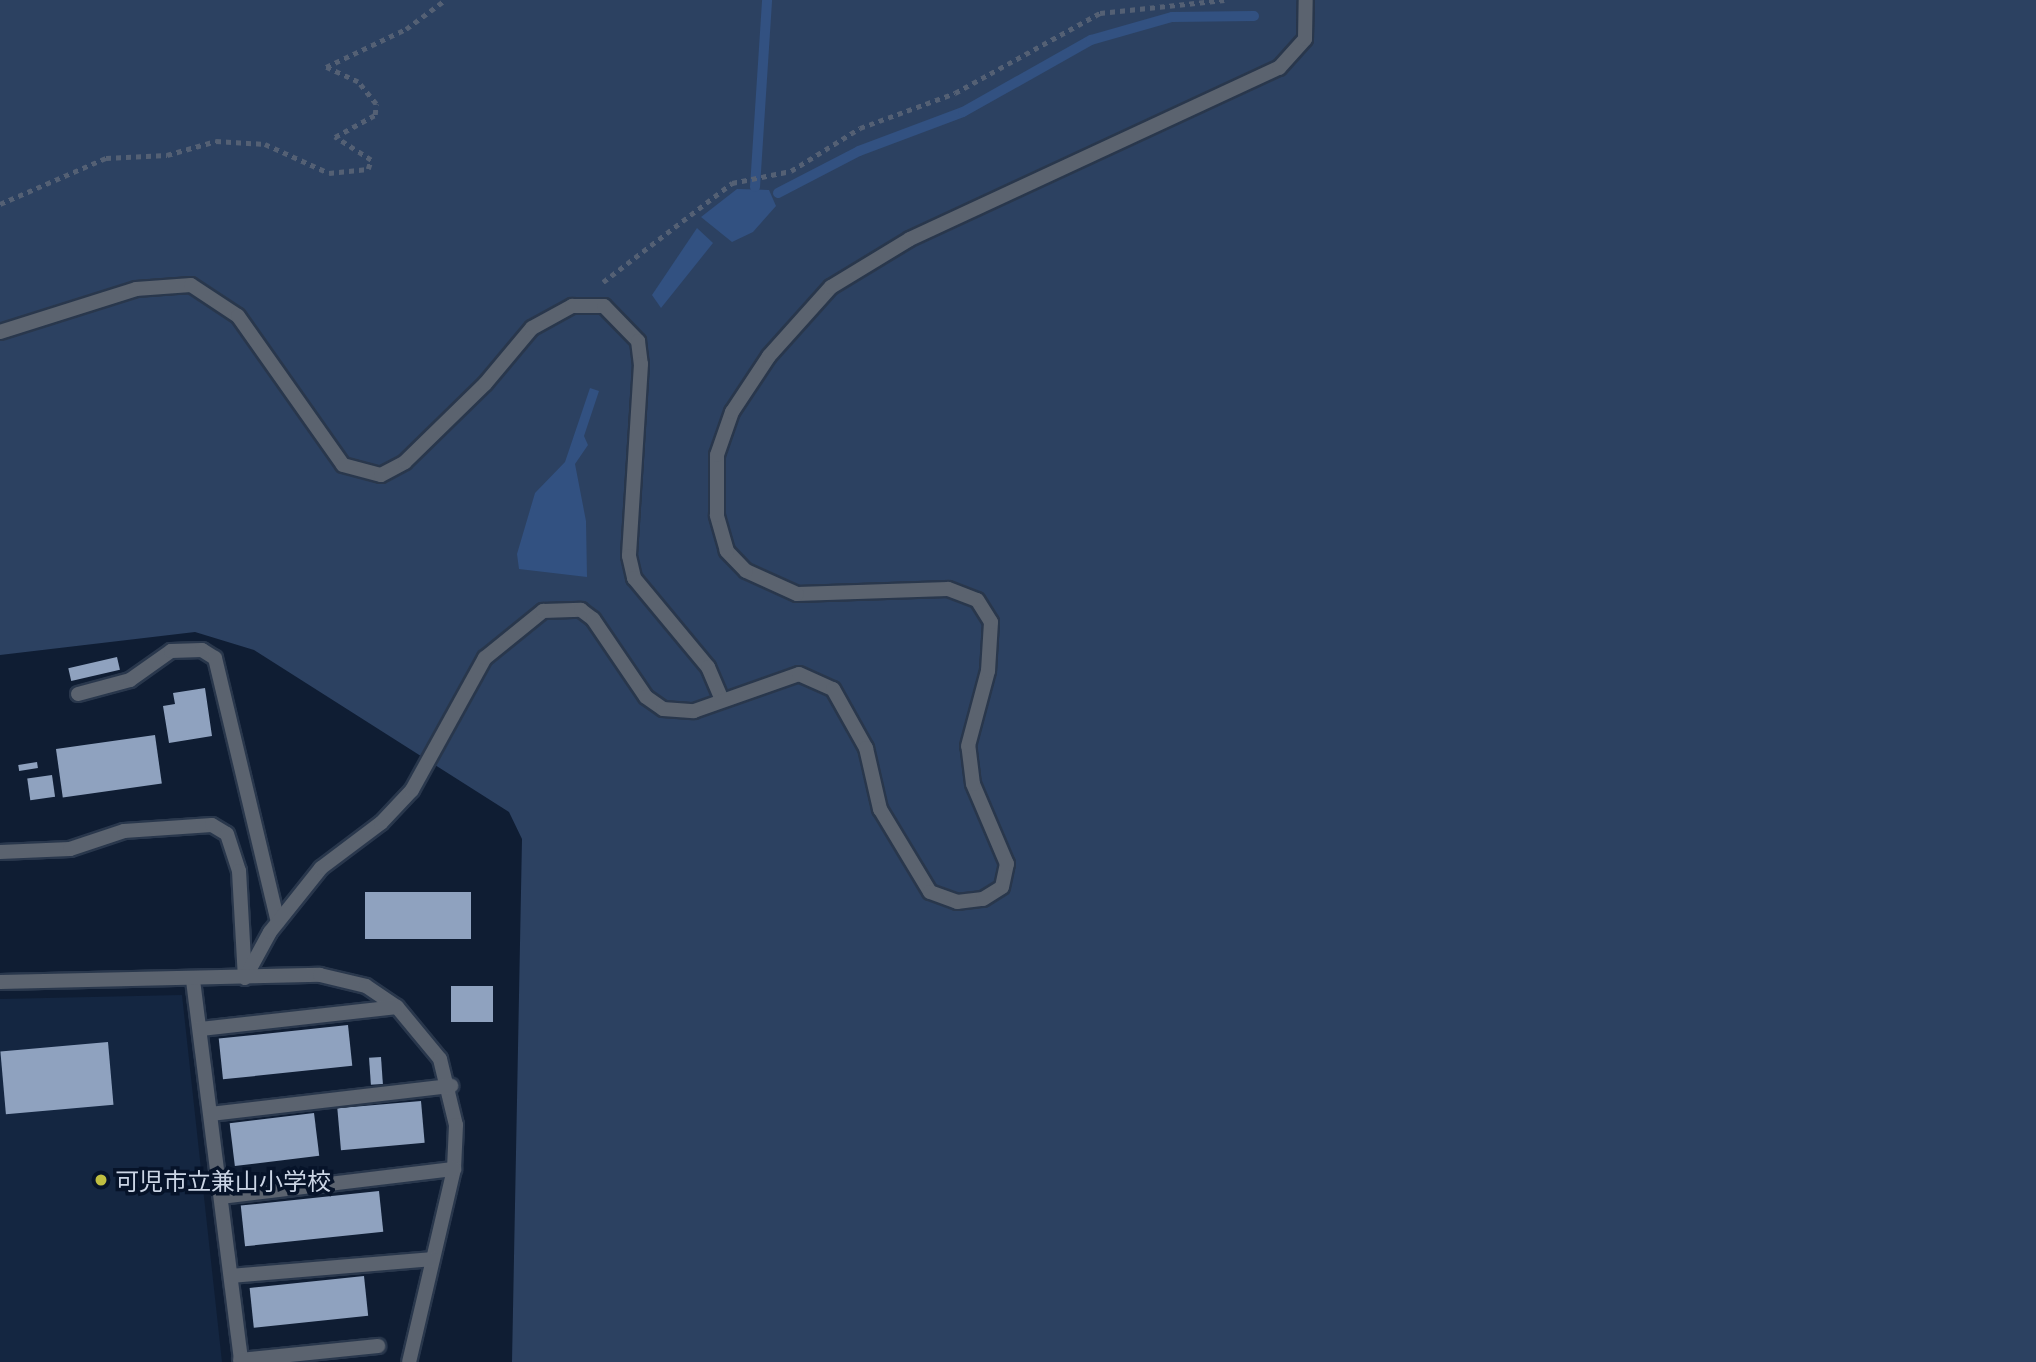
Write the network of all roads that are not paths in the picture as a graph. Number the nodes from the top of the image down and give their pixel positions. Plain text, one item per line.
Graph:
1 (1307, 0) edge
2 (0, 332) edge
3 (78, 694) dead end
4 (721, 698) junction
5 (0, 852) edge
6 (278, 922) junction
7 (245, 978) junction
8 (193, 980) junction
9 (0, 982) edge
10 (397, 1007) junction
11 (201, 1030) junction
12 (451, 1086) junction
13 (211, 1114) junction
14 (454, 1169) junction
15 (221, 1197) junction
16 (432, 1259) junction
17 (231, 1276) junction
18 (378, 1346) dead end
19 (241, 1361) edge
20 (409, 1362) edge

1 - 4 street
2 - 4 street
3 - 6 street
4 - 6 street
5 - 7 street
6 - 7 street
7 - 8 street
7 - 10 street
8 - 9 street
8 - 11 street
10 - 11 street
10 - 12 street
11 - 13 street
12 - 13 street
12 - 14 street
13 - 15 street
14 - 15 street
14 - 16 street
15 - 17 street
16 - 17 street
16 - 20 street
17 - 19 street
18 - 19 street

